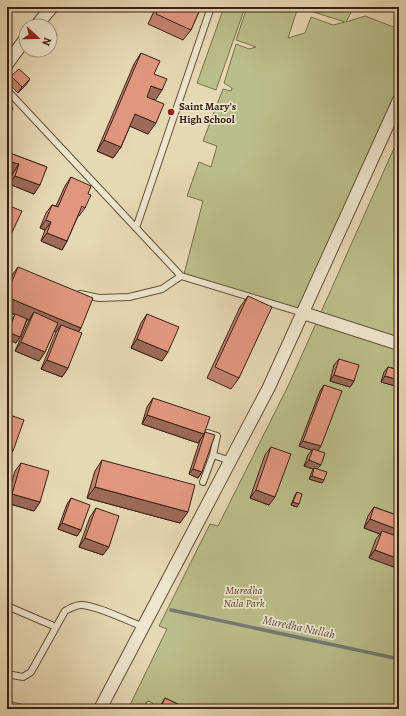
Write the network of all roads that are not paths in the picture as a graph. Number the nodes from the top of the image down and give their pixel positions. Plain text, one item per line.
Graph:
1 (52, 7) edge
2 (211, 7) edge
3 (43, 18) edge
4 (18, 47) edge
5 (9, 57) edge
6 (7, 90) edge
7 (399, 100) edge
8 (136, 228) junction
9 (181, 276) junction
10 (71, 292) edge
11 (303, 313) junction
12 (399, 344) edge
13 (208, 432) edge
14 (213, 455) junction
15 (232, 461) junction
16 (203, 482) dead end
17 (7, 606) edge
18 (56, 627) junction
19 (144, 627) junction
20 (7, 674) edge
21 (7, 704) edge
22 (26, 709) edge
23 (100, 709) edge

1 - 3 street
2 - 8 lane
4 - 5 street
6 - 8 lane
7 - 11 street
8 - 9 lane
9 - 10 lane
9 - 11 lane
11 - 12 street
11 - 15 street
13 - 14 lane
14 - 15 lane
14 - 16 lane
15 - 19 street
17 - 18 lane
18 - 19 lane
18 - 20 lane
19 - 23 street
21 - 22 lane

